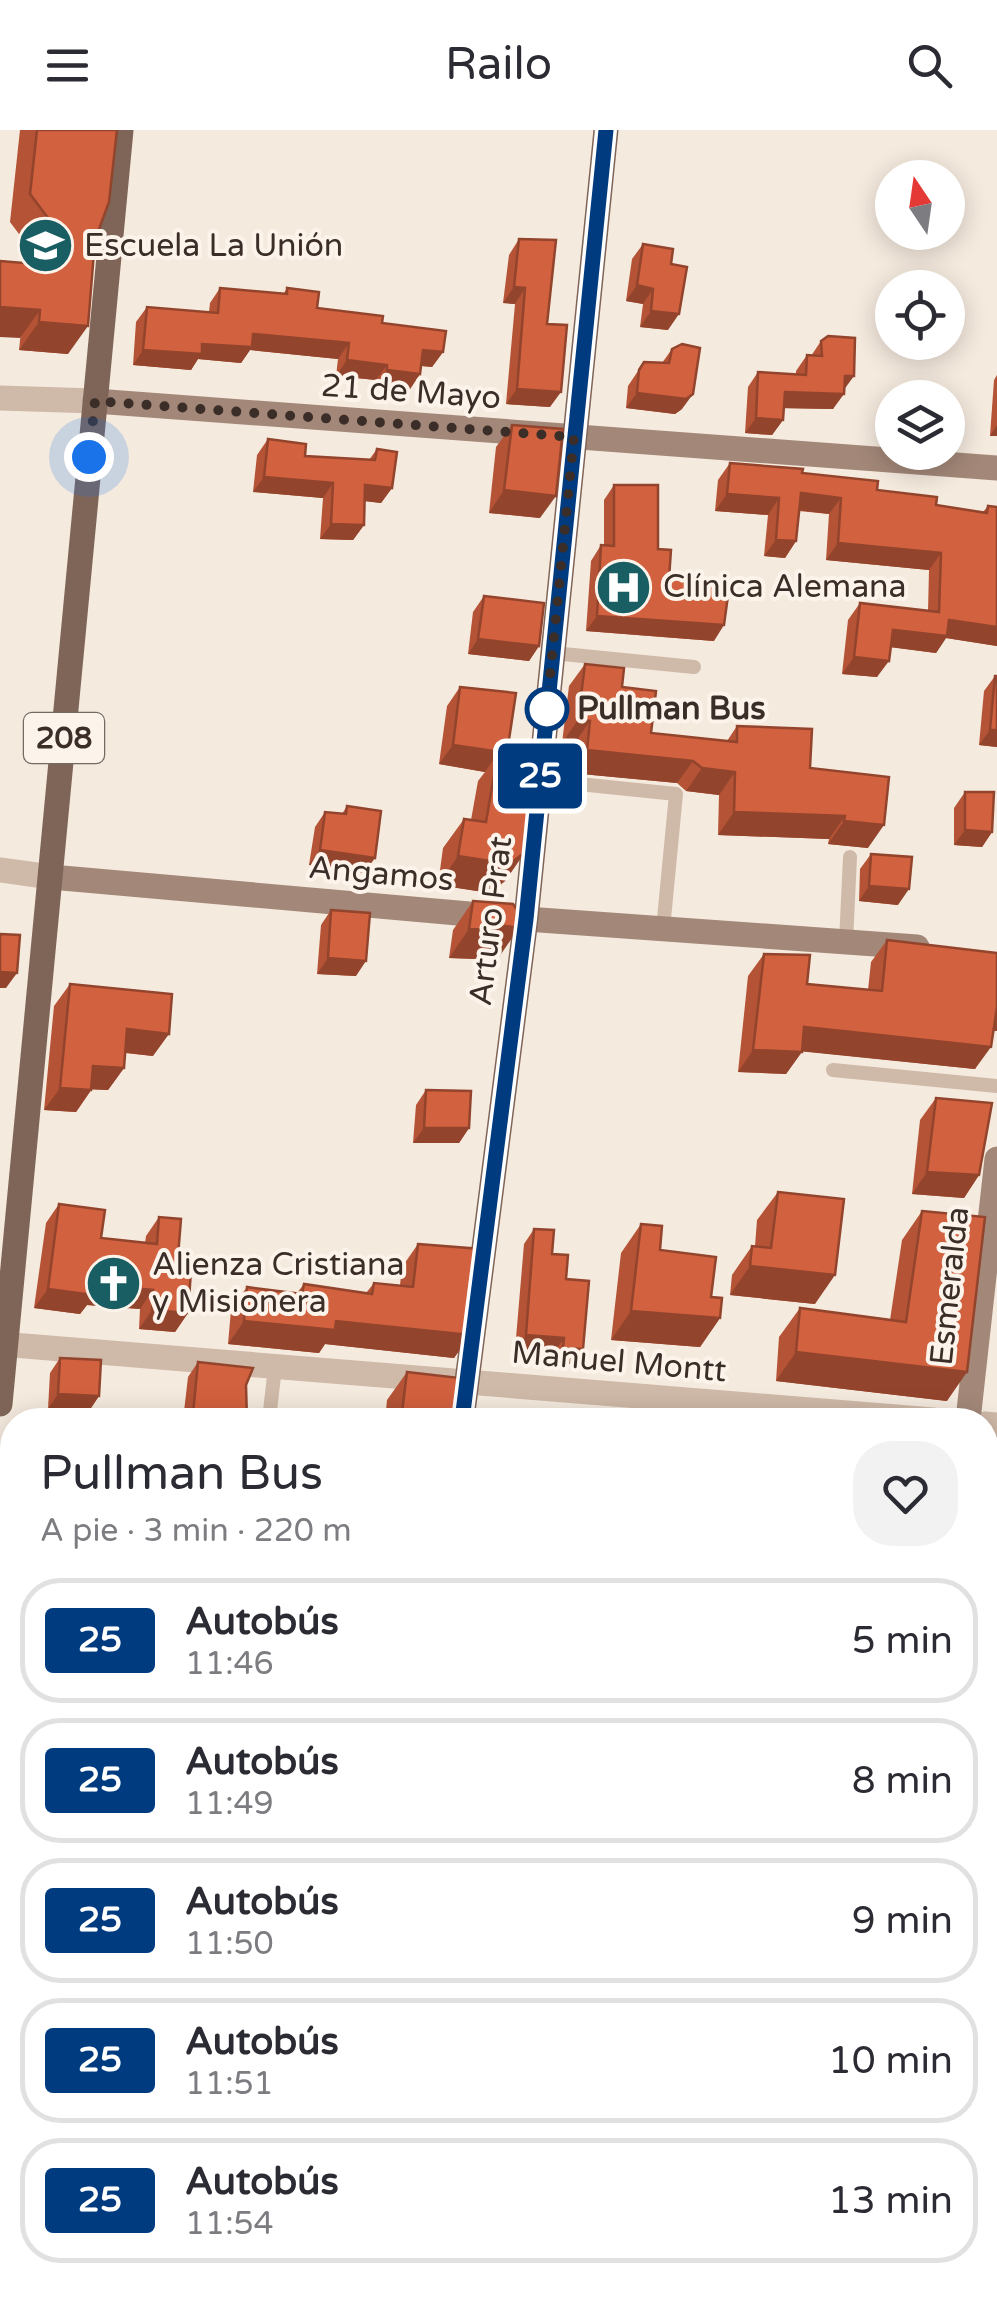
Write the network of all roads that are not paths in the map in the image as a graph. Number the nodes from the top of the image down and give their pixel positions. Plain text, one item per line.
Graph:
1 (121, 130) edge
2 (606, 130) edge
3 (0, 398) edge
4 (95, 401) junction
5 (574, 437) junction
6 (997, 468) edge
7 (553, 653) junction
8 (694, 667) dead end
9 (540, 780) junction
10 (850, 857) dead end
11 (0, 870) edge
12 (52, 877) junction
13 (526, 919) junction
14 (663, 929) junction
15 (846, 942) junction
16 (940, 949) edge
17 (834, 1070) dead end
18 (997, 1086) edge
19 (997, 1159) edge
20 (3, 1345) edge
21 (275, 1367) junction
22 (466, 1382) junction
23 (0, 1404) edge
24 (270, 1408) edge
25 (463, 1408) edge
26 (786, 1408) edge
27 (969, 1408) edge

1 - 4 main road, 208
2 - 5 main road, Arturo Prat
3 - 4 street, 21 de Mayo
4 - 5 street, 21 de Mayo
4 - 12 main road, 208
5 - 6 street, 21 de Mayo
5 - 7 main road, Arturo Prat
7 - 8 lane
7 - 9 main road, Arturo Prat
9 - 13 main road, Arturo Prat
9 - 14 lane
10 - 15 lane
11 - 12 street, Angamos
12 - 13 street, Angamos
12 - 20 main road, 208
13 - 14 street, Angamos
13 - 22 main road, Arturo Prat
14 - 15 street, Angamos
15 - 16 street, Angamos
17 - 18 lane
19 - 27 street, Esmeralda
20 - 21 street, Manuel Montt
20 - 23 main road, 208
21 - 22 street, Manuel Montt
21 - 24 lane
22 - 25 main road, Arturo Prat
22 - 26 street, Manuel Montt

